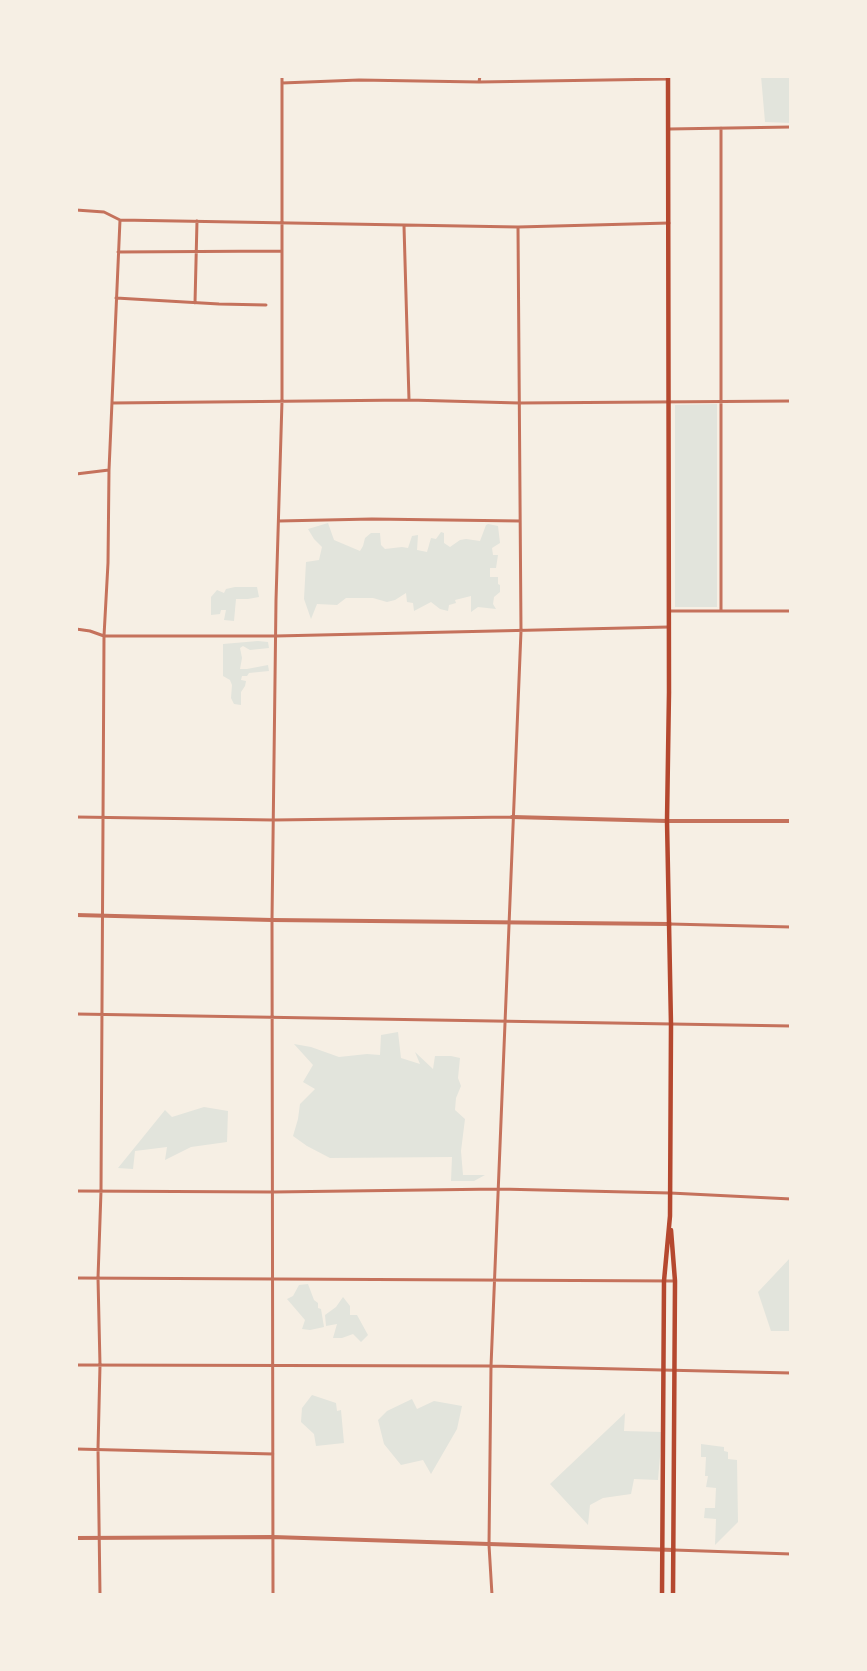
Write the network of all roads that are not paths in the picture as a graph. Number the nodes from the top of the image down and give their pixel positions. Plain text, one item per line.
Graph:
1 (282, 76) edge
2 (480, 76) edge
3 (668, 78) edge
4 (479, 82) junction
5 (282, 83) junction
6 (791, 127) edge
7 (721, 128) junction
8 (669, 130) junction
9 (76, 210) edge
10 (120, 220) junction
11 (197, 221) junction
12 (282, 223) junction
13 (669, 223) junction
14 (404, 226) junction
15 (518, 227) junction
16 (282, 251) junction
17 (118, 252) junction
18 (197, 252) junction
19 (116, 298) junction
20 (195, 303) junction
21 (266, 305) dead end
22 (409, 400) junction
23 (720, 400) junction
24 (282, 401) junction
25 (791, 401) edge
26 (112, 402) junction
27 (519, 402) junction
28 (668, 403) junction
29 (109, 470) junction
30 (76, 474) edge
31 (279, 520) junction
32 (520, 521) junction
33 (668, 611) junction
34 (721, 611) junction
35 (791, 611) edge
36 (669, 627) junction
37 (76, 629) edge
38 (521, 630) junction
39 (104, 636) junction
40 (276, 636) junction
41 (76, 817) edge
42 (104, 818) junction
43 (512, 818) junction
44 (273, 820) junction
45 (791, 820) edge
46 (667, 821) junction
47 (76, 915) edge
48 (101, 915) junction
49 (272, 920) junction
50 (508, 922) junction
51 (670, 924) junction
52 (791, 927) edge
53 (76, 1014) edge
54 (102, 1014) junction
55 (272, 1018) junction
56 (505, 1021) junction
57 (671, 1025) junction
58 (791, 1026) edge
59 (499, 1189) junction
60 (76, 1191) edge
61 (101, 1191) junction
62 (273, 1192) junction
63 (670, 1193) junction
64 (791, 1199) edge
65 (670, 1216) junction
66 (76, 1278) edge
67 (98, 1278) junction
68 (272, 1279) junction
69 (494, 1279) junction
70 (664, 1281) junction
71 (674, 1281) junction
72 (76, 1365) edge
73 (100, 1365) junction
74 (274, 1366) junction
75 (491, 1366) junction
76 (664, 1370) junction
77 (674, 1370) junction
78 (791, 1373) edge
79 (76, 1449) edge
80 (98, 1449) junction
81 (273, 1454) junction
82 (273, 1537) junction
83 (76, 1538) edge
84 (100, 1538) junction
85 (489, 1544) junction
86 (662, 1550) junction
87 (674, 1550) junction
88 (791, 1554) edge
89 (100, 1595) edge
90 (273, 1595) edge
91 (492, 1595) edge
92 (662, 1595) edge
93 (673, 1595) edge

1 - 5 street
2 - 4 street
3 - 4 street
3 - 8 main road
4 - 5 street
5 - 12 street
6 - 7 street
7 - 8 street
7 - 23 street
8 - 13 main road
9 - 10 street
10 - 11 street
10 - 17 street
11 - 12 street
11 - 18 street
12 - 14 street
12 - 16 street
13 - 15 street
13 - 28 main road
14 - 15 street
14 - 22 street
15 - 27 street
16 - 18 street
16 - 24 street
17 - 18 street
17 - 19 street
18 - 20 street
19 - 20 street
19 - 26 street
20 - 21 street
22 - 24 street
22 - 27 street
23 - 25 street
23 - 28 street
23 - 34 street
24 - 26 street
24 - 31 street
26 - 29 street
27 - 28 street
27 - 32 street
28 - 33 main road
29 - 30 street
29 - 39 street
31 - 32 street
31 - 40 street
32 - 38 street
33 - 34 street
33 - 36 main road
34 - 35 street
36 - 38 street
36 - 46 main road
37 - 39 street
38 - 40 street
38 - 43 street
39 - 40 street
39 - 42 street
40 - 44 street
41 - 42 street
42 - 44 street
42 - 48 street
43 - 44 street
43 - 46 street
43 - 50 street
44 - 49 street
45 - 46 street
46 - 51 main road
47 - 48 street
48 - 49 street
48 - 54 street
49 - 50 street
49 - 55 street
50 - 51 street
50 - 56 street
51 - 52 street
51 - 57 main road
53 - 54 street
54 - 55 street
54 - 61 street
55 - 56 street
55 - 62 street
56 - 57 street
56 - 59 street
57 - 58 street
57 - 63 main road
59 - 62 street
59 - 63 street
59 - 69 street
60 - 61 street
61 - 62 street
61 - 67 street
62 - 68 street
63 - 64 street
63 - 65 main road
65 - 70 main road
65 - 71 main road
66 - 67 street
67 - 68 street
67 - 73 street
68 - 69 street
68 - 74 street
69 - 70 street
69 - 75 street
70 - 71 street
70 - 76 main road
71 - 77 main road
72 - 73 street
73 - 74 street
73 - 80 street
74 - 75 street
74 - 81 street
75 - 76 street
75 - 85 street
76 - 77 street
76 - 86 main road
77 - 78 street
77 - 87 main road
79 - 80 street
80 - 81 street
80 - 84 street
81 - 82 street
82 - 84 street
82 - 85 street
82 - 90 street
83 - 84 street
84 - 89 street
85 - 86 street
85 - 91 street
86 - 87 street
86 - 92 main road
87 - 88 street
87 - 93 main road

